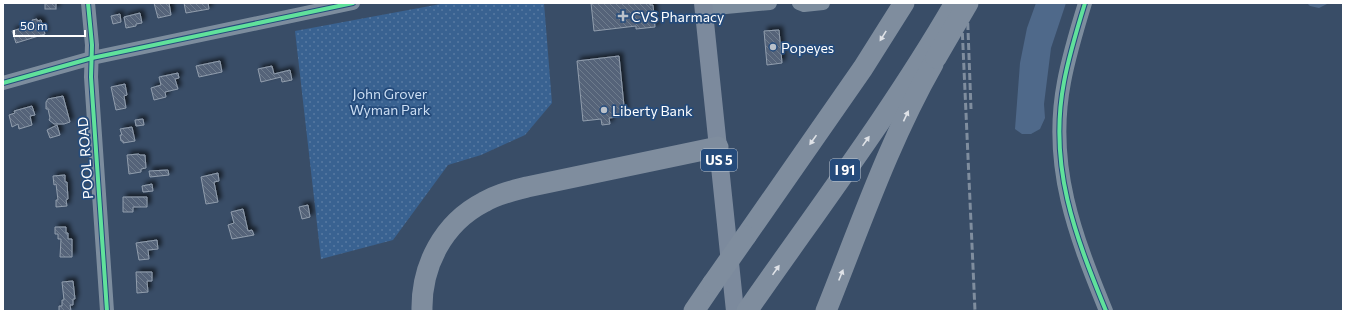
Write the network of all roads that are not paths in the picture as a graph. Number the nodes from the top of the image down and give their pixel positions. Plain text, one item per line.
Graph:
1 (88, 3) edge
2 (353, 3) edge
3 (770, 3) edge
4 (799, 3) edge
5 (823, 3) edge
6 (904, 3) edge
7 (955, 3) edge
8 (968, 3) edge
9 (1085, 3) edge
10 (752, 4) edge
11 (703, 6) edge
12 (92, 58) junction
13 (3, 83) edge
14 (719, 154) junction
15 (710, 287) junction
16 (750, 306) edge
17 (107, 311) edge
18 (422, 311) edge
19 (436, 311) edge
20 (682, 311) edge
21 (694, 311) edge
22 (735, 311) edge
23 (826, 311) edge
24 (1106, 311) edge

1 - 12 street, POOL ROAD
2 - 12 street
3 - 10 street
4 - 5 street
6 -> 15 highway, bridge
16 -> 7 highway, I 91
23 -> 8 highway, bridge
9 - 24 street
10 - 11 street
11 - 14 main road, US 5
12 - 13 street
12 - 17 street, POOL ROAD
14 - 18 highway
14 - 19 highway
14 - 22 main road, US 5
15 - 20 highway
15 - 21 highway

